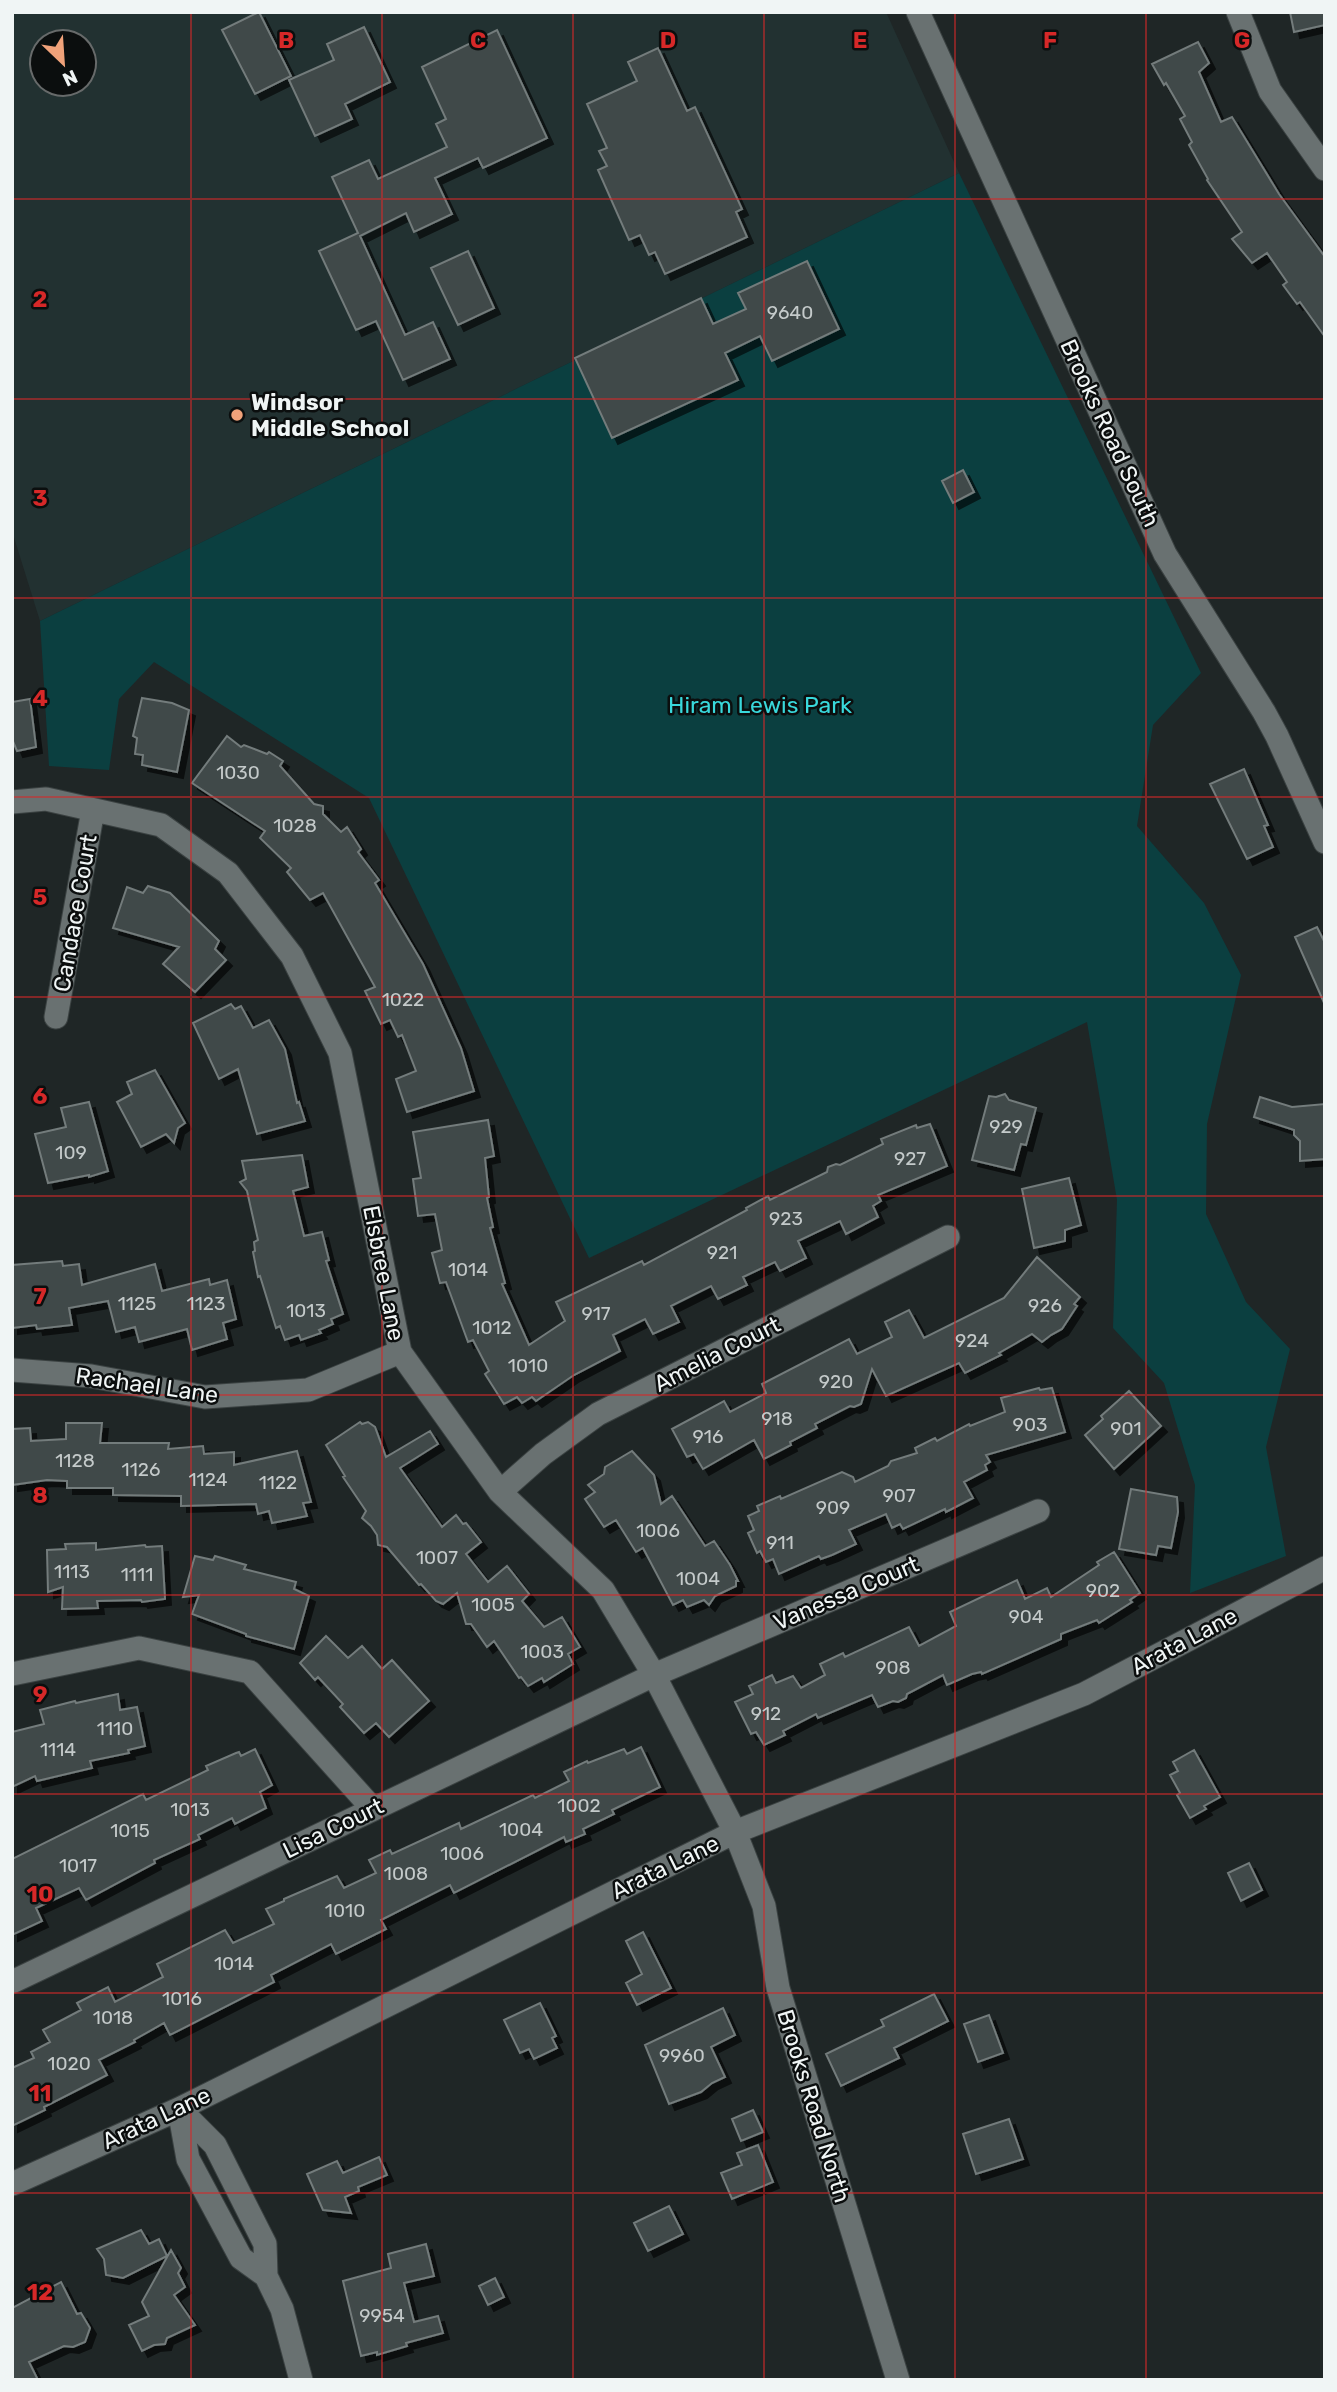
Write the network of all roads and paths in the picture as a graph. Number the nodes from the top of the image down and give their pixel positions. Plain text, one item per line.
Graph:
1 (918, 12) edge
2 (1238, 12) edge
3 (1325, 169) edge
4 (12, 802) edge
5 (93, 810) junction
6 (1325, 842) edge
7 (56, 1017) dead end
8 (948, 1237) dead end
9 (400, 1352) junction
10 (12, 1370) edge
11 (500, 1492) junction
12 (1038, 1511) dead end
13 (1325, 1568) edge
14 (12, 1674) edge
15 (654, 1675) junction
16 (373, 1808) junction
17 (735, 1832) junction
18 (12, 1982) edge
19 (179, 2109) junction
20 (12, 2184) edge
21 (299, 2379) edge
22 (898, 2380) edge

1 - 6 street, Brooks Road South
2 - 3 street
4 - 5 street, Elsbree Lane
5 - 7 street, Candace Court
5 - 9 street, Elsbree Lane
8 - 11 street, Amelia Court
9 - 10 street, Rachael Lane
9 - 11 street, Elsbree Lane
11 - 15 street, Elsbree Lane
12 - 15 street, Vanessa Court
13 - 17 street, Arata Lane
14 - 16 street
15 - 16 street, Lisa Court
15 - 17 street, Elsbree Lane
16 - 18 street, Lisa Court
17 - 19 street, Arata Lane
17 - 22 street, Brooks Road North
19 - 20 street, Arata Lane
19 - 21 street

